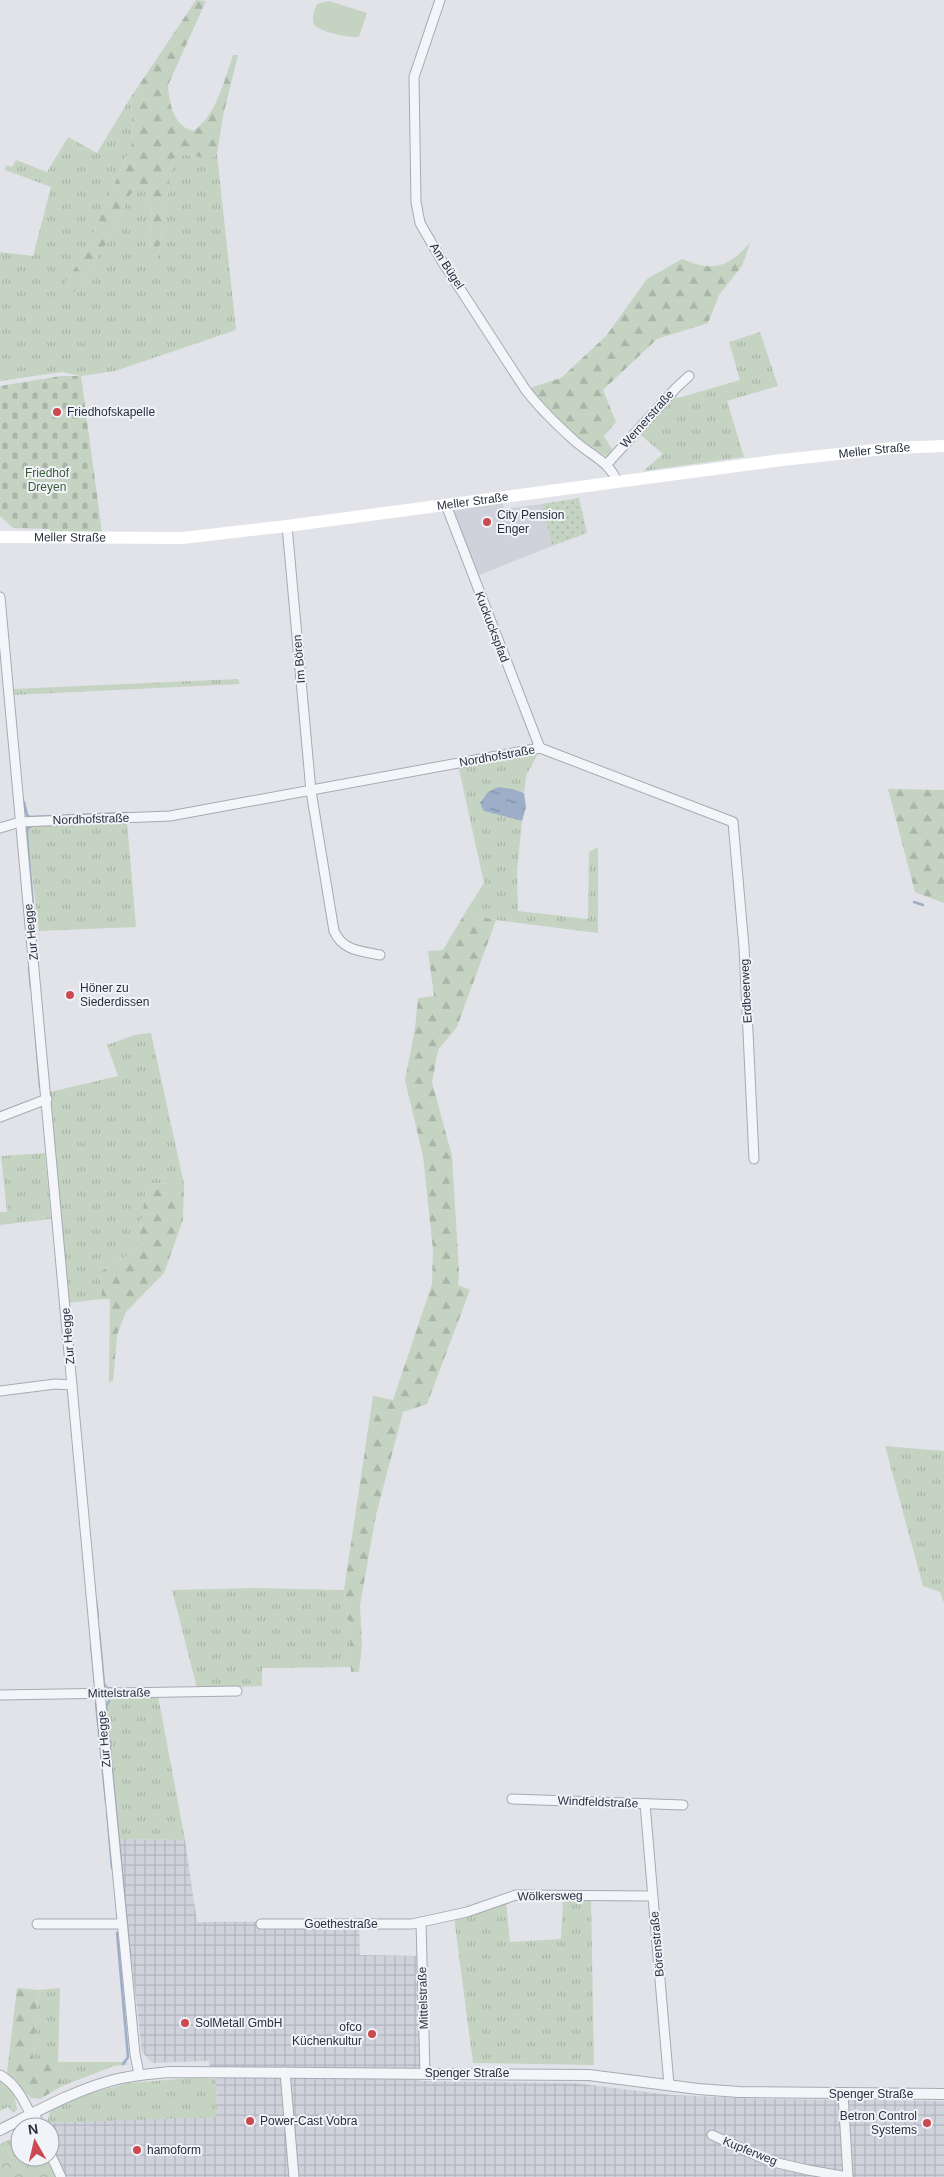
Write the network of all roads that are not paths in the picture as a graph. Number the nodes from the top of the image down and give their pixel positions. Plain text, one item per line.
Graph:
1 (440, 0) edge
2 (689, 376) dead end
3 (944, 446) edge
4 (607, 464) junction
5 (617, 482) junction
6 (446, 505) junction
7 (286, 526) junction
8 (0, 537) edge
9 (0, 596) edge
10 (540, 748) junction
11 (311, 791) junction
12 (20, 822) junction
13 (732, 822) joint
14 (0, 828) edge
15 (380, 955) dead end
16 (47, 1099) junction
17 (0, 1117) edge
18 (754, 1159) dead end
19 (72, 1385) junction
20 (0, 1391) edge
21 (237, 1691) dead end
22 (100, 1693) junction
23 (0, 1695) edge
24 (512, 1799) dead end
25 (645, 1804) junction
26 (683, 1805) dead end
27 (652, 1896) junction
28 (421, 1922) junction
29 (37, 1924) dead end
30 (122, 1924) junction
31 (261, 1924) dead end
32 (285, 2072) junction
33 (425, 2073) junction
34 (139, 2074) junction
35 (0, 2075) edge
36 (669, 2085) junction
37 (843, 2094) junction
38 (944, 2094) edge
39 (32, 2114) junction
40 (34, 2117) edge
41 (0, 2130) edge
42 (712, 2136) dead end
43 (294, 2177) edge
44 (848, 2177) edge

1 - 4 street, Am Bügel
2 - 4 street, Wernerstraße
3 - 5 main road, Meller Straße
4 - 5 street, Am Bügel
5 - 6 main road, Meller Straße
6 - 7 main road, Meller Straße
6 - 10 street, Kuckuckspfad
7 - 8 main road, Meller Straße
7 - 11 street, Im Bören
9 - 12 street, Zur Hegge
10 - 11 street, Nordhofstraße
10 - 13 street, Nordhofstraße
11 - 12 street, Nordhofstraße
11 - 15 street
12 - 14 street, Nordhofstraße
12 - 16 street, Zur Hegge
13 - 18 street, Erdbeerweg
16 - 17 street
16 - 19 street, Zur Hegge
19 - 20 street
19 - 22 street, Zur Hegge
21 - 22 street, Mittelstraße
22 - 23 street, Mittelstraße
22 - 30 street, Zur Hegge
24 - 25 street, Windfeldstraße
25 - 26 street, Windfeldstraße
25 - 27 street, Börenstraße
27 - 28 street, Wölkersweg
27 - 36 street, Börenstraße
28 - 31 street, Goethestraße
28 - 33 street, Mittelstraße
29 - 30 street
30 - 34 street, Zur Hegge
32 - 33 street, Spenger Straße
32 - 34 street, Spenger Straße
32 - 43 street
33 - 36 street, Spenger Straße
34 - 39 street, Spenger Straße
35 - 39 street
36 - 37 street, Spenger Straße
37 - 38 street, Spenger Straße
37 - 44 street
39 - 40 street
39 - 41 street, Spenger Straße
42 - 44 street, Kupferweg

